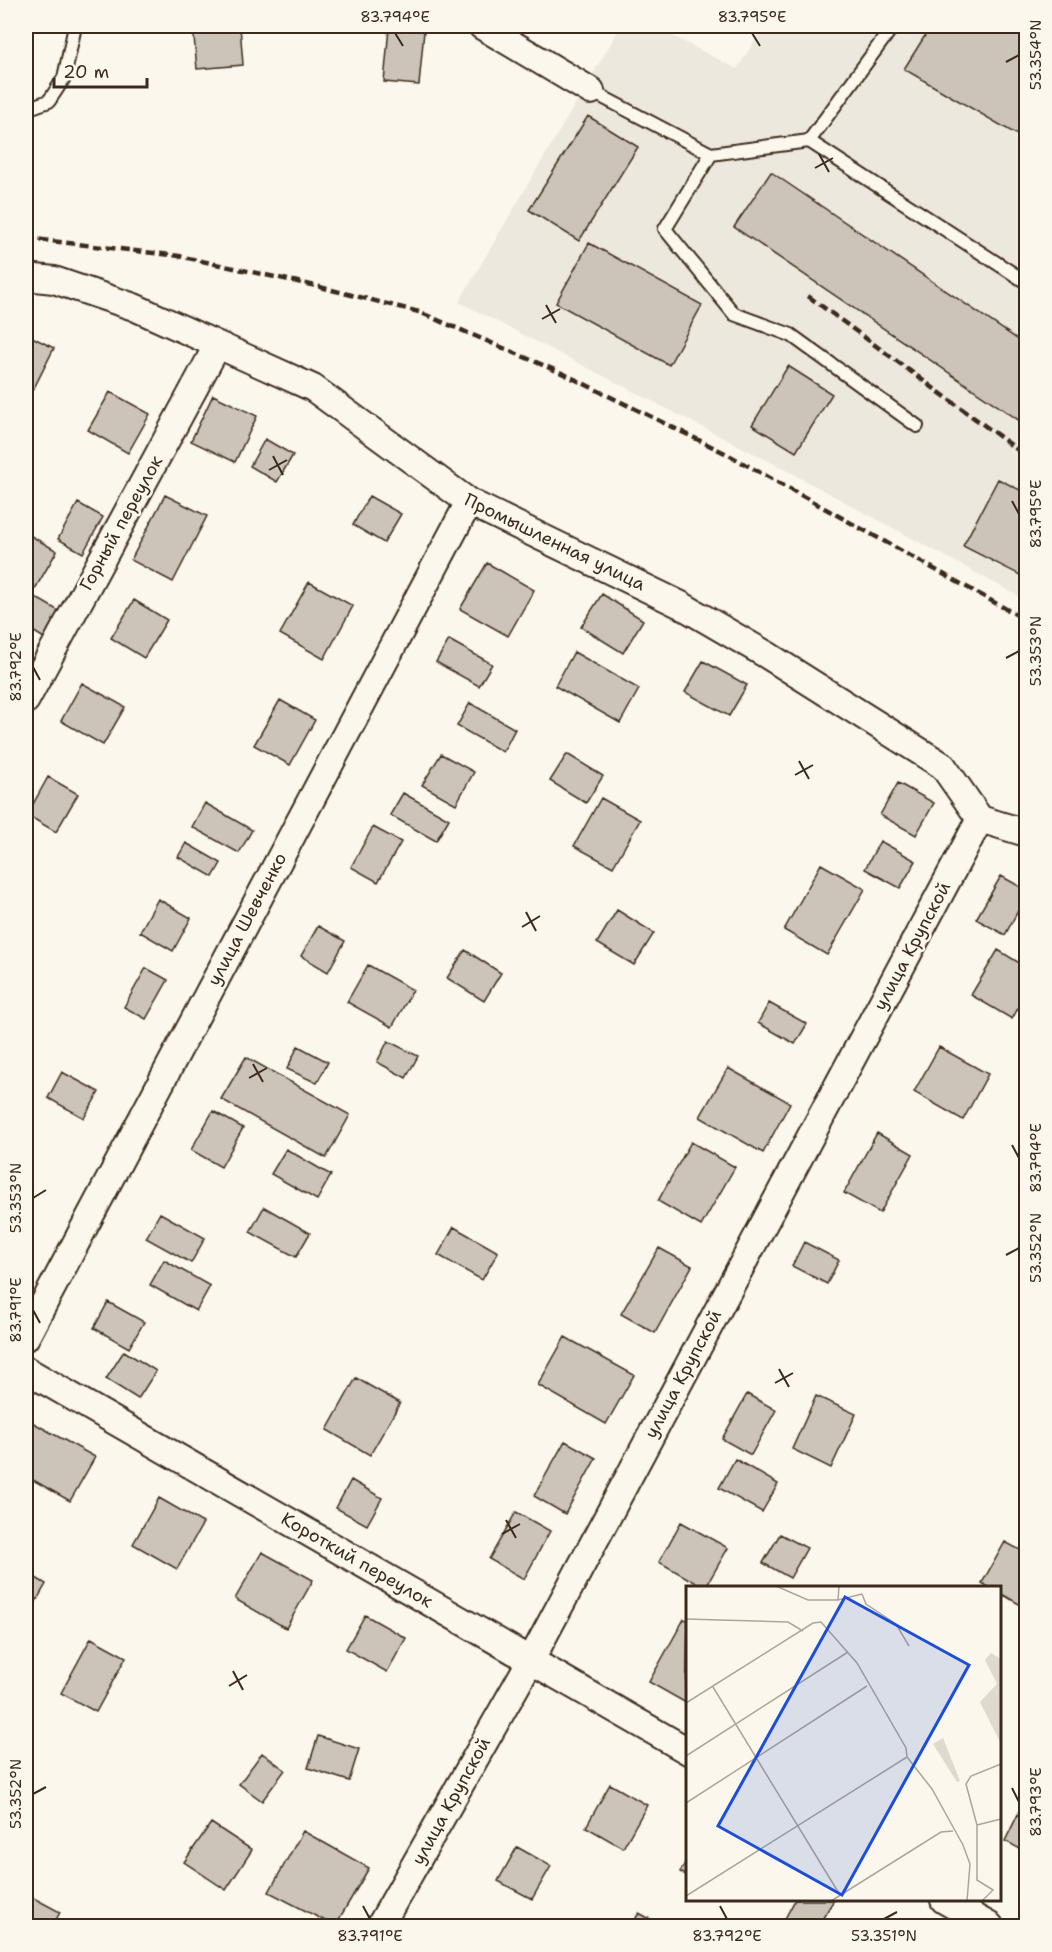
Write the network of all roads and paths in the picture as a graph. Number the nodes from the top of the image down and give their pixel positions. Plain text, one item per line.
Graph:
1 (75, 26) edge
2 (482, 26) edge
3 (893, 26) edge
4 (591, 90) joint
5 (26, 109) edge
6 (809, 141) junction
7 (711, 154) junction
8 (26, 277) edge
9 (1026, 282) edge
10 (217, 346) junction
11 (916, 426) dead end
12 (469, 502) junction
13 (26, 700) edge
14 (980, 819) junction
15 (1026, 834) edge
16 (26, 1337) edge
17 (26, 1370) edge
18 (531, 1660) junction
19 (686, 1750) edge
20 (947, 1901) edge
21 (380, 1926) edge
22 (990, 1926) edge

1 - 5 lane
2 - 4 street
3 - 6 lane
4 - 7 lane
6 - 7 lane
6 - 9 lane
7 - 11 lane
8 - 10 street, Промышленная улица
10 - 12 street, Промышленная улица
10 - 13 street, Горный переулок
12 - 14 street, Промышленная улица
12 - 16 street, улица Шевченко
14 - 15 street
14 - 18 street, улица Крупской
17 - 18 street, Короткий переулок
18 - 19 street, Короткий переулок
18 - 21 street, улица Крупской
20 - 22 street

